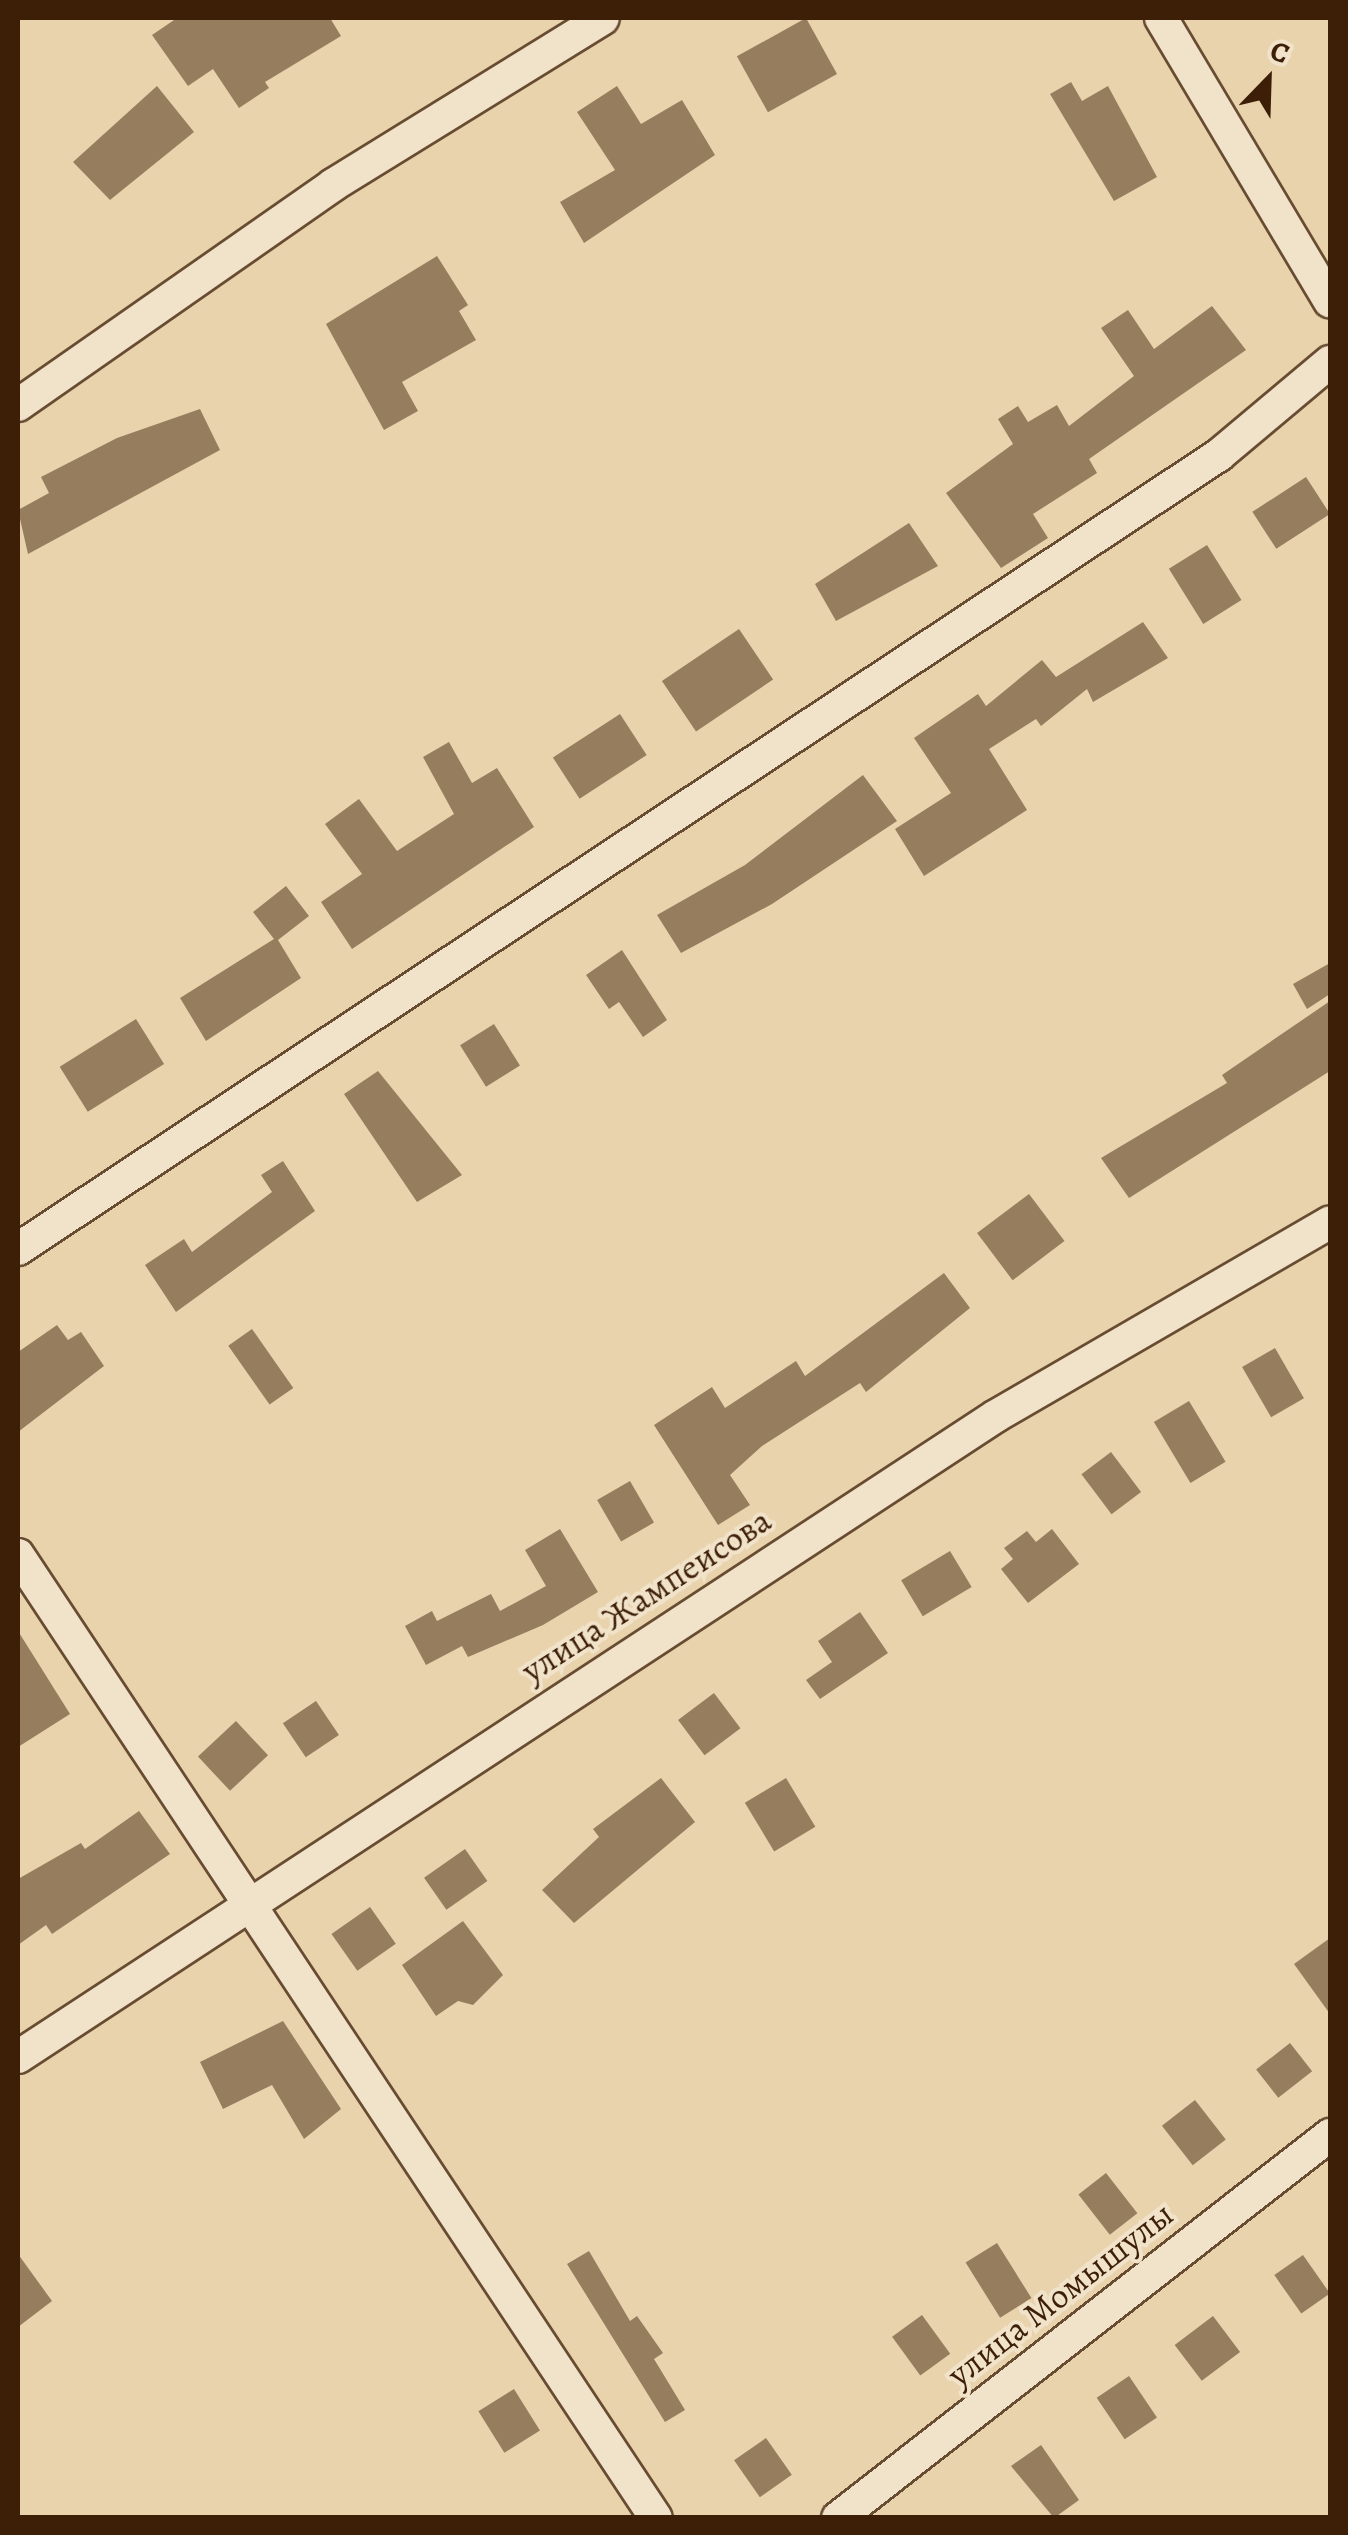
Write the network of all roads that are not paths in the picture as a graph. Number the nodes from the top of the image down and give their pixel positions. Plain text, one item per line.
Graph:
1 (603, 18) edge
2 (1161, 18) edge
3 (1330, 302) edge
4 (1330, 362) edge
5 (18, 406) edge
6 (1330, 1222) edge
7 (18, 1249) edge
8 (18, 1555) edge
9 (244, 1902) junction
10 (18, 2056) edge
11 (1330, 2135) edge
12 (656, 2518) edge
13 (838, 2518) edge

1 - 5 street
2 - 3 street
4 - 7 street
6 - 9 street, улица Жампеисова
8 - 9 street
9 - 10 street, улица Жампеисова
9 - 12 street
11 - 13 street, улица Момышулы

